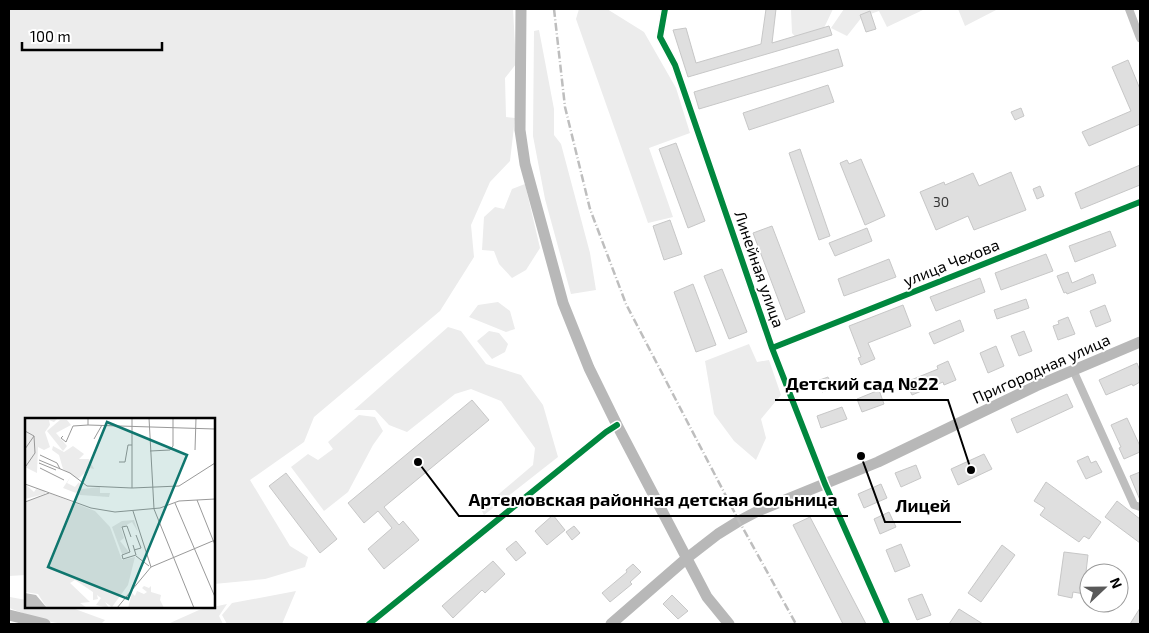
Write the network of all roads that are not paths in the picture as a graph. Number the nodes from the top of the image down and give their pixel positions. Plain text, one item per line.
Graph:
1 (521, 9) edge
2 (665, 9) edge
3 (1129, 9) edge
4 (1140, 38) edge
5 (1140, 202) edge
6 (1140, 342) edge
7 (772, 348) junction
8 (1073, 370) junction
9 (617, 425) junction
10 (825, 484) junction
11 (1140, 507) edge
12 (687, 558) junction
13 (9, 615) edge
14 (45, 624) edge
15 (369, 624) edge
16 (611, 624) edge
17 (729, 624) edge
18 (887, 624) edge

1 - 9 main road
2 - 7 street, Линейная улица
3 - 4 street
5 - 7 street, улица Чехова
6 - 8 main road, Пригородная улица
7 - 10 street, Линейная улица
8 - 10 main road, Пригородная улица
8 - 11 street
9 - 12 main road
9 - 15 street
10 - 12 main road, Пригородная улица
10 - 18 street, Линейная улица
12 - 16 main road, Пригородная улица
12 - 17 main road
13 - 14 main road

